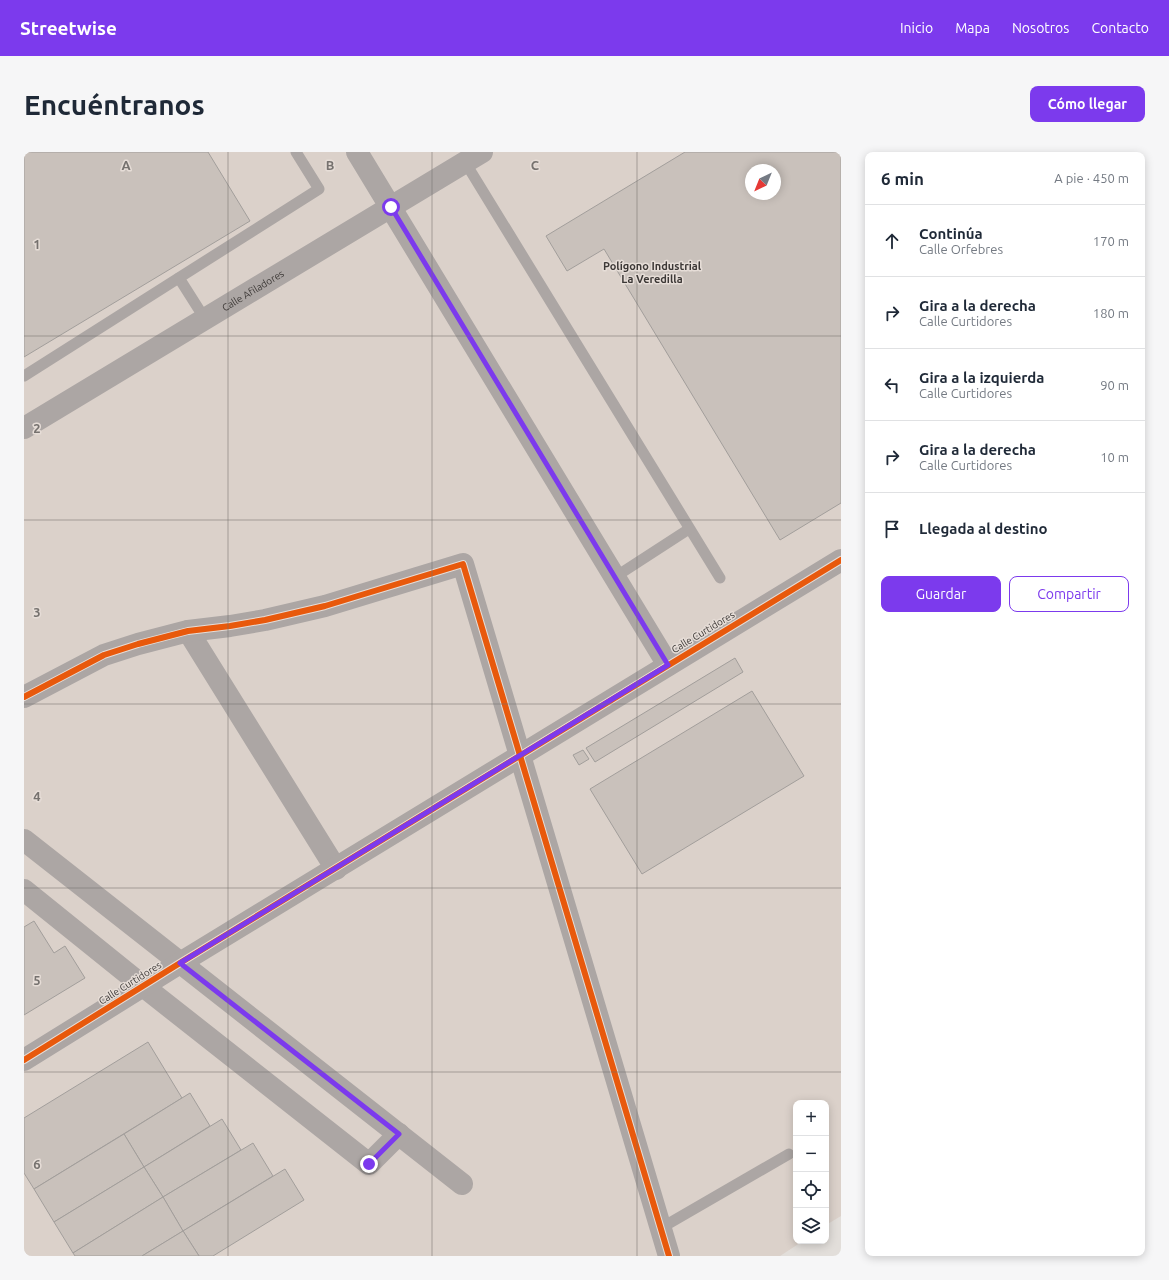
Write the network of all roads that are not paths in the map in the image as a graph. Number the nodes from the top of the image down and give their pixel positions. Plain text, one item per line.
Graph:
1 (296, 152) edge
2 (357, 152) edge
3 (473, 157) edge
4 (391, 207) junction
5 (179, 278) junction
6 (205, 319) junction
7 (24, 376) edge
8 (24, 428) edge
9 (689, 530) junction
10 (841, 560) edge
11 (615, 577) junction
12 (720, 578) dead end
13 (188, 631) junction
14 (668, 665) junction
15 (24, 697) edge
16 (520, 755) junction
17 (24, 840) edge
18 (336, 868) junction
19 (24, 890) edge
20 (180, 963) junction
21 (143, 986) junction
22 (24, 1060) edge
23 (399, 1134) junction
24 (789, 1154) dead end
25 (462, 1184) dead end
26 (661, 1228) junction
27 (669, 1256) edge

1 - 5 lane
2 - 4 street
3 - 4 street, Calle Afiladores
3 - 9 lane
4 - 6 street, Calle Afiladores
4 - 11 street
5 - 6 lane
5 - 7 lane
6 - 8 street, Calle Afiladores
9 - 11 lane
9 - 12 lane
10 - 14 street, Calle Curtidores
11 - 14 street
13 - 15 street
13 - 16 street
13 - 18 street
14 - 16 street, Calle Curtidores
16 - 18 street, Calle Curtidores
16 - 26 street
17 - 20 street, Calle Curtidores
18 - 20 street, Calle Curtidores
19 - 21 street, Calle Curtidores
20 - 21 street, Calle Curtidores
20 - 23 street, Calle Curtidores
21 - 22 street, Calle Curtidores
21 - 23 street, Calle Curtidores
23 - 25 street
24 - 26 lane
26 - 27 street

